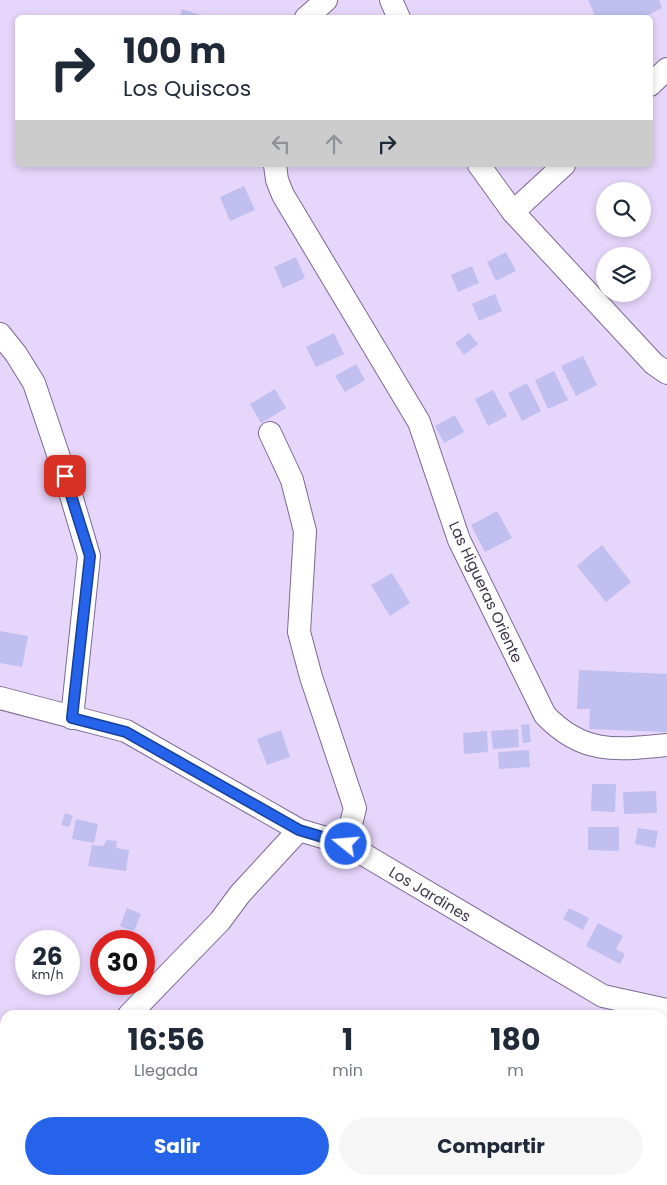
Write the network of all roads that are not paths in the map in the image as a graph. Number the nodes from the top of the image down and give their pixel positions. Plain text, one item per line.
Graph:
1 (326, 0) edge
2 (391, 0) edge
3 (309, 15) edge
4 (398, 15) edge
5 (667, 69) edge
6 (653, 82) edge
7 (275, 167) edge
8 (480, 167) edge
9 (562, 167) edge
10 (513, 212) junction
11 (0, 334) edge
12 (667, 373) edge
13 (270, 434) dead end
14 (0, 698) edge
15 (72, 718) junction
16 (667, 745) edge
17 (299, 830) junction
18 (346, 844) junction
19 (135, 1010) edge
20 (667, 1010) edge

1 - 3 street
2 - 4 street
5 - 6 street
7 - 16 street, Las Higueras Oriente
8 - 10 street
9 - 10 street
10 - 12 street
11 - 15 street
13 - 18 street
14 - 15 street, Los Jardines
15 - 17 street, Los Jardines
17 - 18 street, Los Jardines
17 - 19 street
18 - 20 street, Los Jardines

